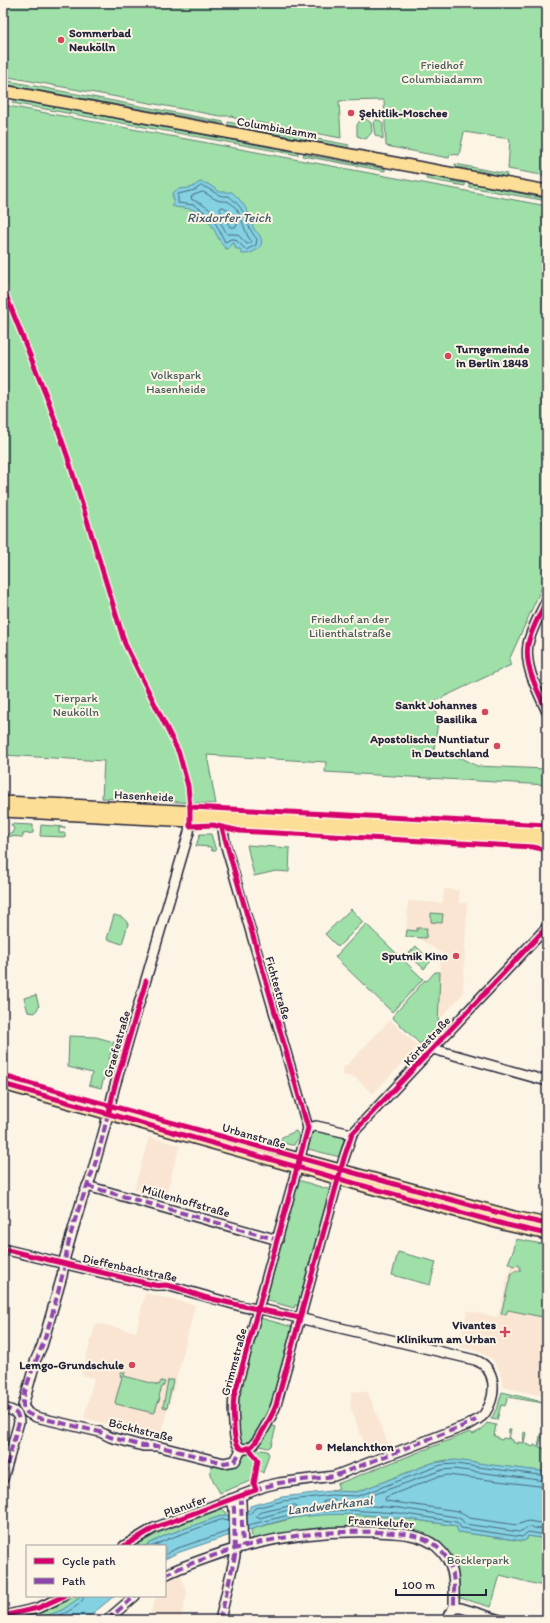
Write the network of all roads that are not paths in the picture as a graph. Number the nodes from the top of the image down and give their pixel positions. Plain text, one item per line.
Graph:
1 (3, 91) edge
2 (547, 191) edge
3 (547, 599) edge
4 (547, 712) edge
5 (3, 802) edge
6 (3, 811) edge
7 (160, 814) junction
8 (191, 816) junction
9 (222, 822) junction
10 (547, 830) edge
11 (547, 840) edge
12 (547, 927) edge
13 (433, 1049) junction
14 (3, 1076) edge
15 (547, 1081) edge
16 (3, 1084) edge
17 (109, 1110) junction
18 (308, 1128) junction
19 (352, 1134) junction
20 (299, 1163) junction
21 (340, 1174) junction
22 (87, 1186) junction
23 (547, 1224) edge
24 (547, 1234) edge
25 (278, 1240) junction
26 (3, 1249) edge
27 (64, 1264) junction
28 (259, 1309) junction
29 (300, 1318) junction
30 (3, 1408) edge
31 (28, 1413) joint
32 (476, 1420) joint
33 (242, 1448) junction
34 (3, 1479) edge
35 (236, 1498) junction
36 (126, 1545) edge
37 (239, 1548) junction
38 (166, 1574) edge
39 (62, 1597) edge
40 (134, 1597) edge
41 (454, 1608) junction
42 (3, 1616) edge
43 (495, 1619) edge
44 (107, 1620) edge
45 (220, 1620) edge
46 (447, 1620) edge

1 - 2 main road, Columbiadamm
3 - 4 street
5 - 7 main road, Hasenheide
6 - 7 main road, Hasenheide
7 - 8 main road, Hasenheide
8 - 9 main road, Hasenheide
8 - 10 main road, Hasenheide
8 - 17 street, Graefestraße
9 - 11 main road, Hasenheide
9 - 18 street, Fichtestraße
12 - 13 street, Körtestraße
13 - 15 street
13 - 19 street, Körtestraße
14 - 17 main road, Urbanstraße
16 - 17 main road, Urbanstraße
17 - 20 main road, Urbanstraße
17 - 22 street, Graefestraße
18 - 19 street
18 - 20 street
19 - 21 street, Körtestraße
20 - 21 main road, Urbanstraße
20 - 25 street, Grimmstraße
21 - 23 main road, Urbanstraße
21 - 24 main road, Urbanstraße
21 - 29 street
22 - 25 street, Müllenhoffstraße
22 - 27 street, Graefestraße
25 - 28 street, Grimmstraße
26 - 27 street, Dieffenbachstraße
27 - 28 street, Dieffenbachstraße
27 - 31 street, Graefestraße
28 - 29 street, Dieffenbachstraße
28 - 33 street, Grimmstraße
29 - 32 street, Dieffenbachstraße
29 - 33 street
30 - 34 street
31 - 33 street, Böckhstraße
32 - 35 street, Planufer
35 - 36 street, Planufer
35 - 37 street
37 - 38 street, Fraenkelufer
37 - 41 street, Fraenkelufer
37 - 45 street
39 - 42 street
40 - 44 street
41 - 43 street
41 - 46 street

